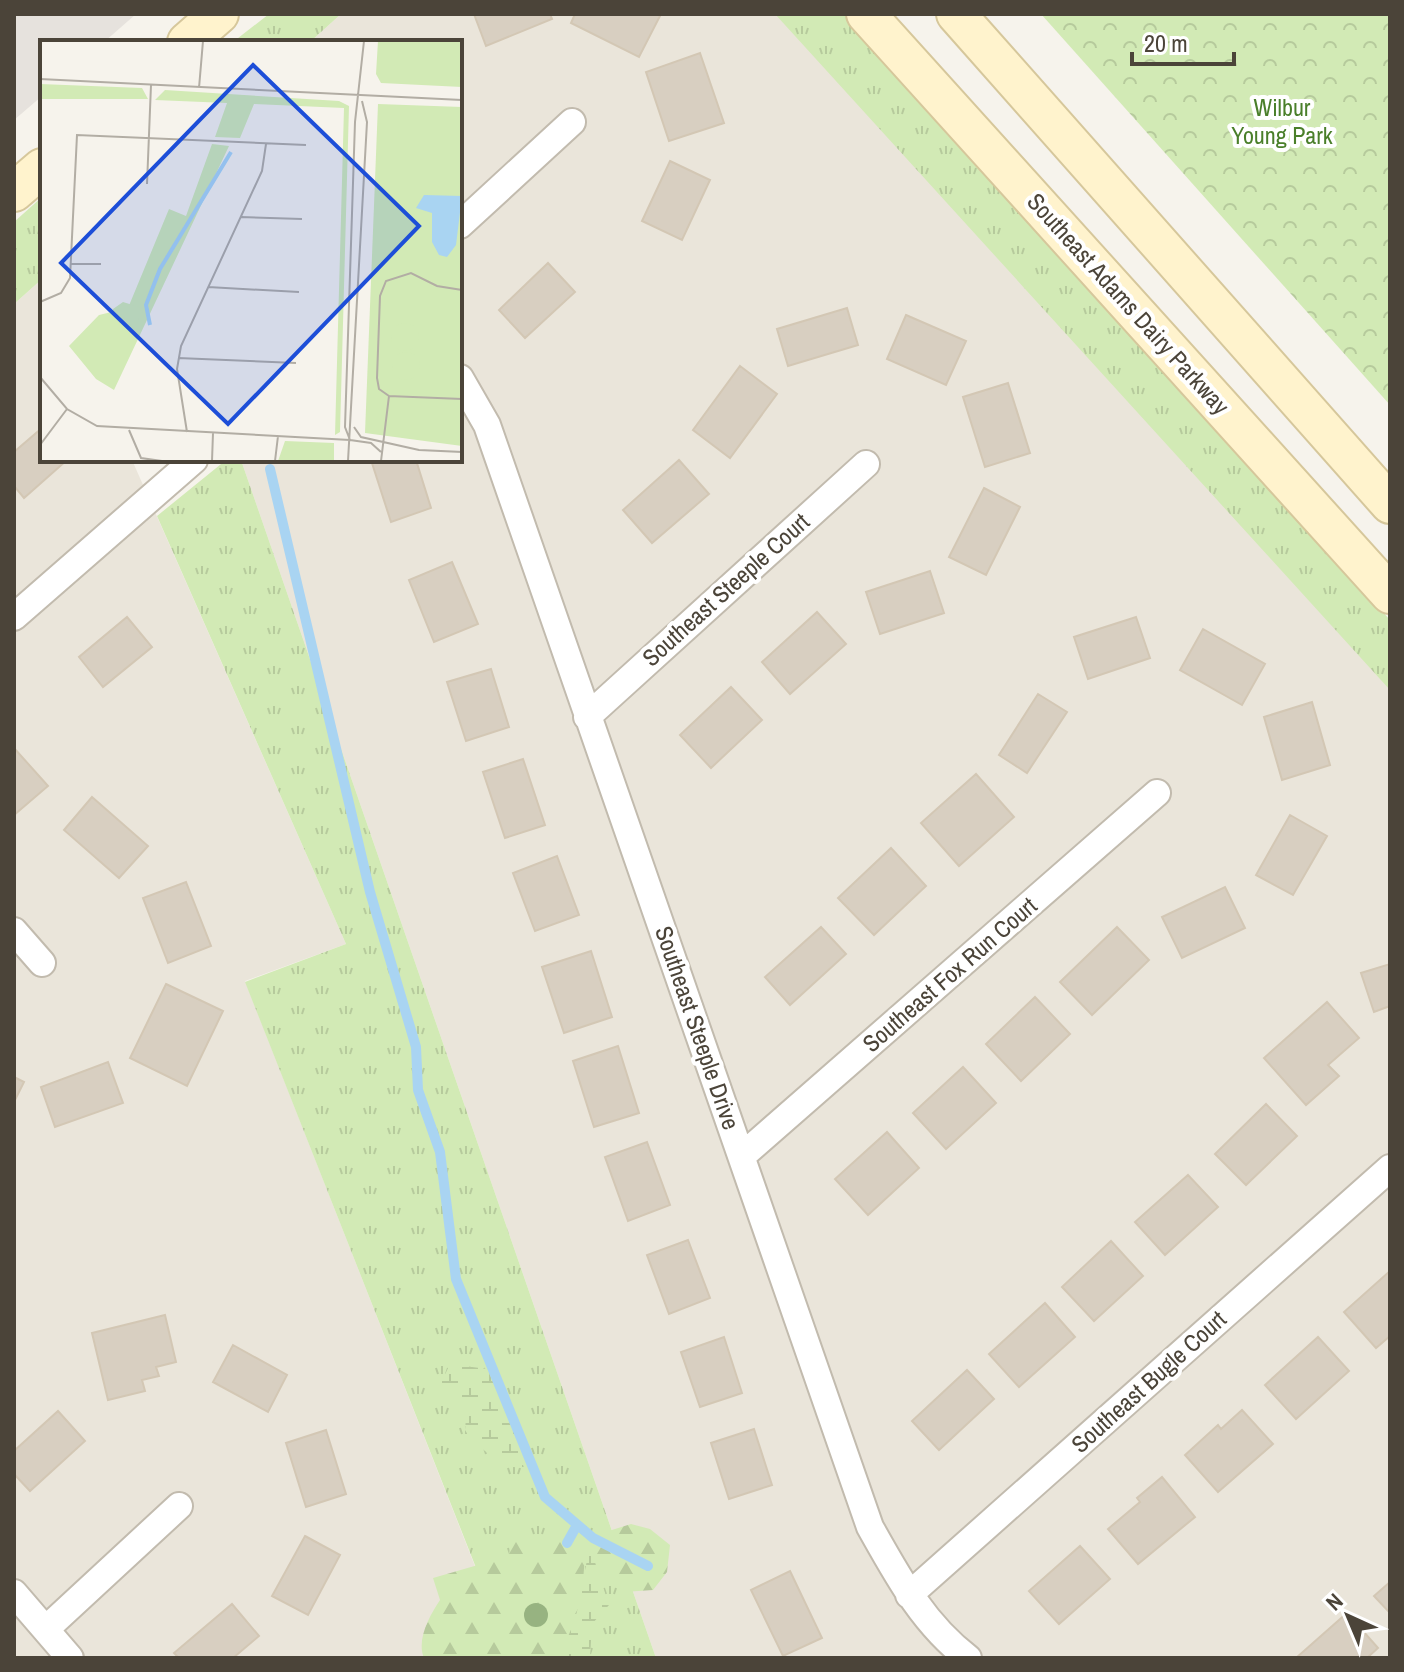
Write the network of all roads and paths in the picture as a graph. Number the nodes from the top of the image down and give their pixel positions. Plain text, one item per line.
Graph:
1 (219, 14) edge
2 (866, 14) edge
3 (956, 14) edge
4 (189, 40) edge
5 (572, 122) dead end
6 (40, 170) edge
7 (14, 192) edge
8 (462, 223) edge
9 (462, 381) edge
10 (192, 462) edge
11 (866, 464) dead end
12 (1390, 504) edge
13 (1390, 594) edge
14 (14, 617) edge
15 (587, 717) junction
16 (1157, 793) dead end
17 (14, 931) edge
18 (42, 963) dead end
19 (742, 1156) junction
20 (1390, 1168) edge
21 (179, 1506) dead end
22 (14, 1593) edge
23 (909, 1595) junction
24 (46, 1629) junction
25 (70, 1658) edge
26 (968, 1658) edge

1 - 4 main road
2 - 13 main road, Southeast Adams Dairy Parkway
3 - 12 main road
5 - 8 street
6 - 7 main road
9 - 15 street, Southeast Steeple Drive
10 - 14 street
11 - 15 street, Southeast Steeple Court
15 - 19 street, Southeast Steeple Drive
16 - 19 street, Southeast Fox Run Court
17 - 18 street
19 - 23 street, Southeast Steeple Drive
20 - 23 street, Southeast Bugle Court
21 - 24 street
22 - 24 street
23 - 26 street, Southeast Steeple Drive
24 - 25 street

